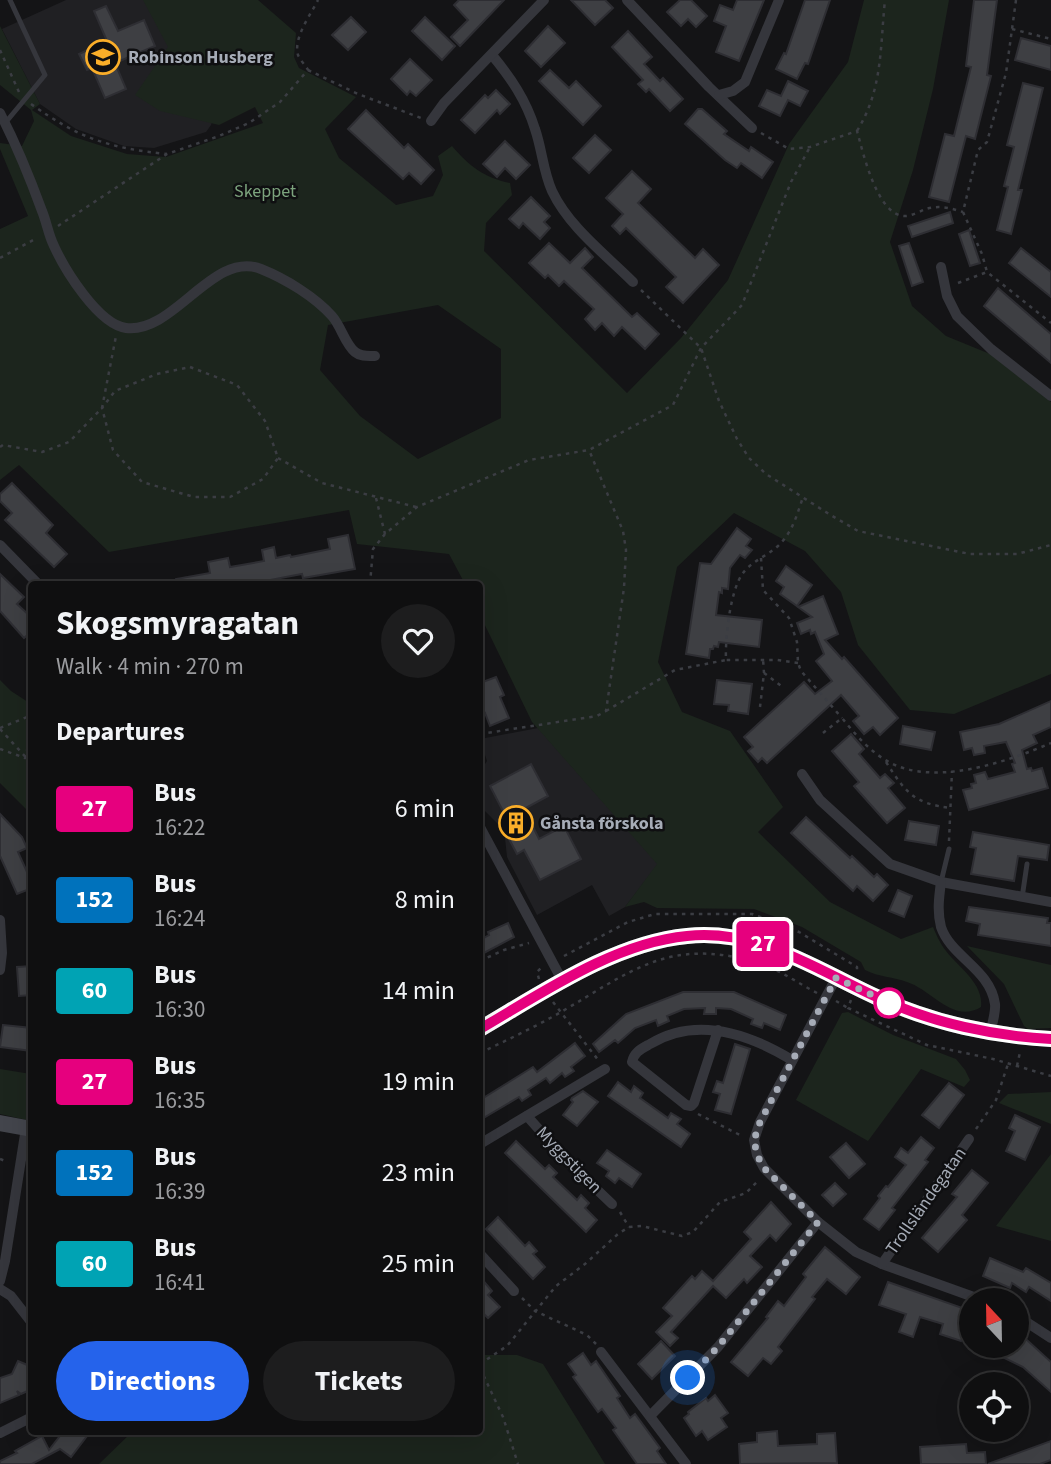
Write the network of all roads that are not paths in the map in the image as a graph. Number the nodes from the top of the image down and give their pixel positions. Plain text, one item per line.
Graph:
1 (10, 0) edge
2 (544, 0) edge
3 (626, 0) edge
4 (779, 0) edge
5 (492, 55) junction
6 (719, 96) junction
7 (3, 118) edge
8 (431, 121) road end
9 (752, 128) road end
10 (941, 267) dead end
11 (633, 282) road end
12 (375, 355) dead end
13 (1051, 396) edge
14 (0, 545) edge
15 (35, 581) edge
16 (802, 774) dead end
17 (483, 837) edge
18 (949, 849) road end
19 (1027, 864) dead end
20 (942, 882) junction
21 (1022, 898) junction
22 (1051, 902) edge
23 (0, 920) edge
24 (0, 970) edge
25 (836, 978) junction
26 (563, 982) junction
27 (483, 1027) edge
28 (718, 1030) junction
29 (991, 1031) junction
30 (1051, 1040) edge
31 (792, 1060) junction
32 (605, 1069) road end
33 (527, 1116) junction
34 (0, 1123) edge
35 (28, 1129) edge
36 (28, 1134) edge
37 (970, 1139) road end
38 (483, 1142) edge
39 (612, 1203) road end
40 (818, 1222) junction
41 (483, 1257) edge
42 (882, 1264) junction
43 (0, 1281) edge
44 (0, 1289) edge
45 (514, 1292) road end
46 (959, 1292) edge
47 (28, 1318) edge
48 (1029, 1324) edge
49 (1051, 1338) edge
50 (601, 1352) road end
51 (650, 1416) junction
52 (28, 1419) edge
53 (0, 1433) edge
54 (686, 1464) edge

1 - 7 lane
2 - 5 street
3 - 6 street
4 - 6 street
5 - 8 street
5 - 11 street
6 - 9 street
7 - 12 street
10 - 13 street
14 - 15 street
16 - 20 street
17 - 26 street
18 - 20 lane
19 - 21 lane
20 - 21 street
20 - 29 street
21 - 22 street
23 - 24 street
25 - 26 street
25 - 29 street
25 - 31 street
26 - 27 street
28 - 28 street
28 - 31 street
29 - 30 street
31 - 40 street
32 - 33 street, Myggstigen
33 - 38 street, Myggstigen
33 - 39 street, Myggstigen
34 - 35 street
36 - 43 street
37 - 42 street, Trollsländegatan
40 - 42 street
40 - 51 street
41 - 45 street
42 - 46 street
44 - 47 street
48 - 49 street
50 - 51 street
51 - 54 street
52 - 53 street

